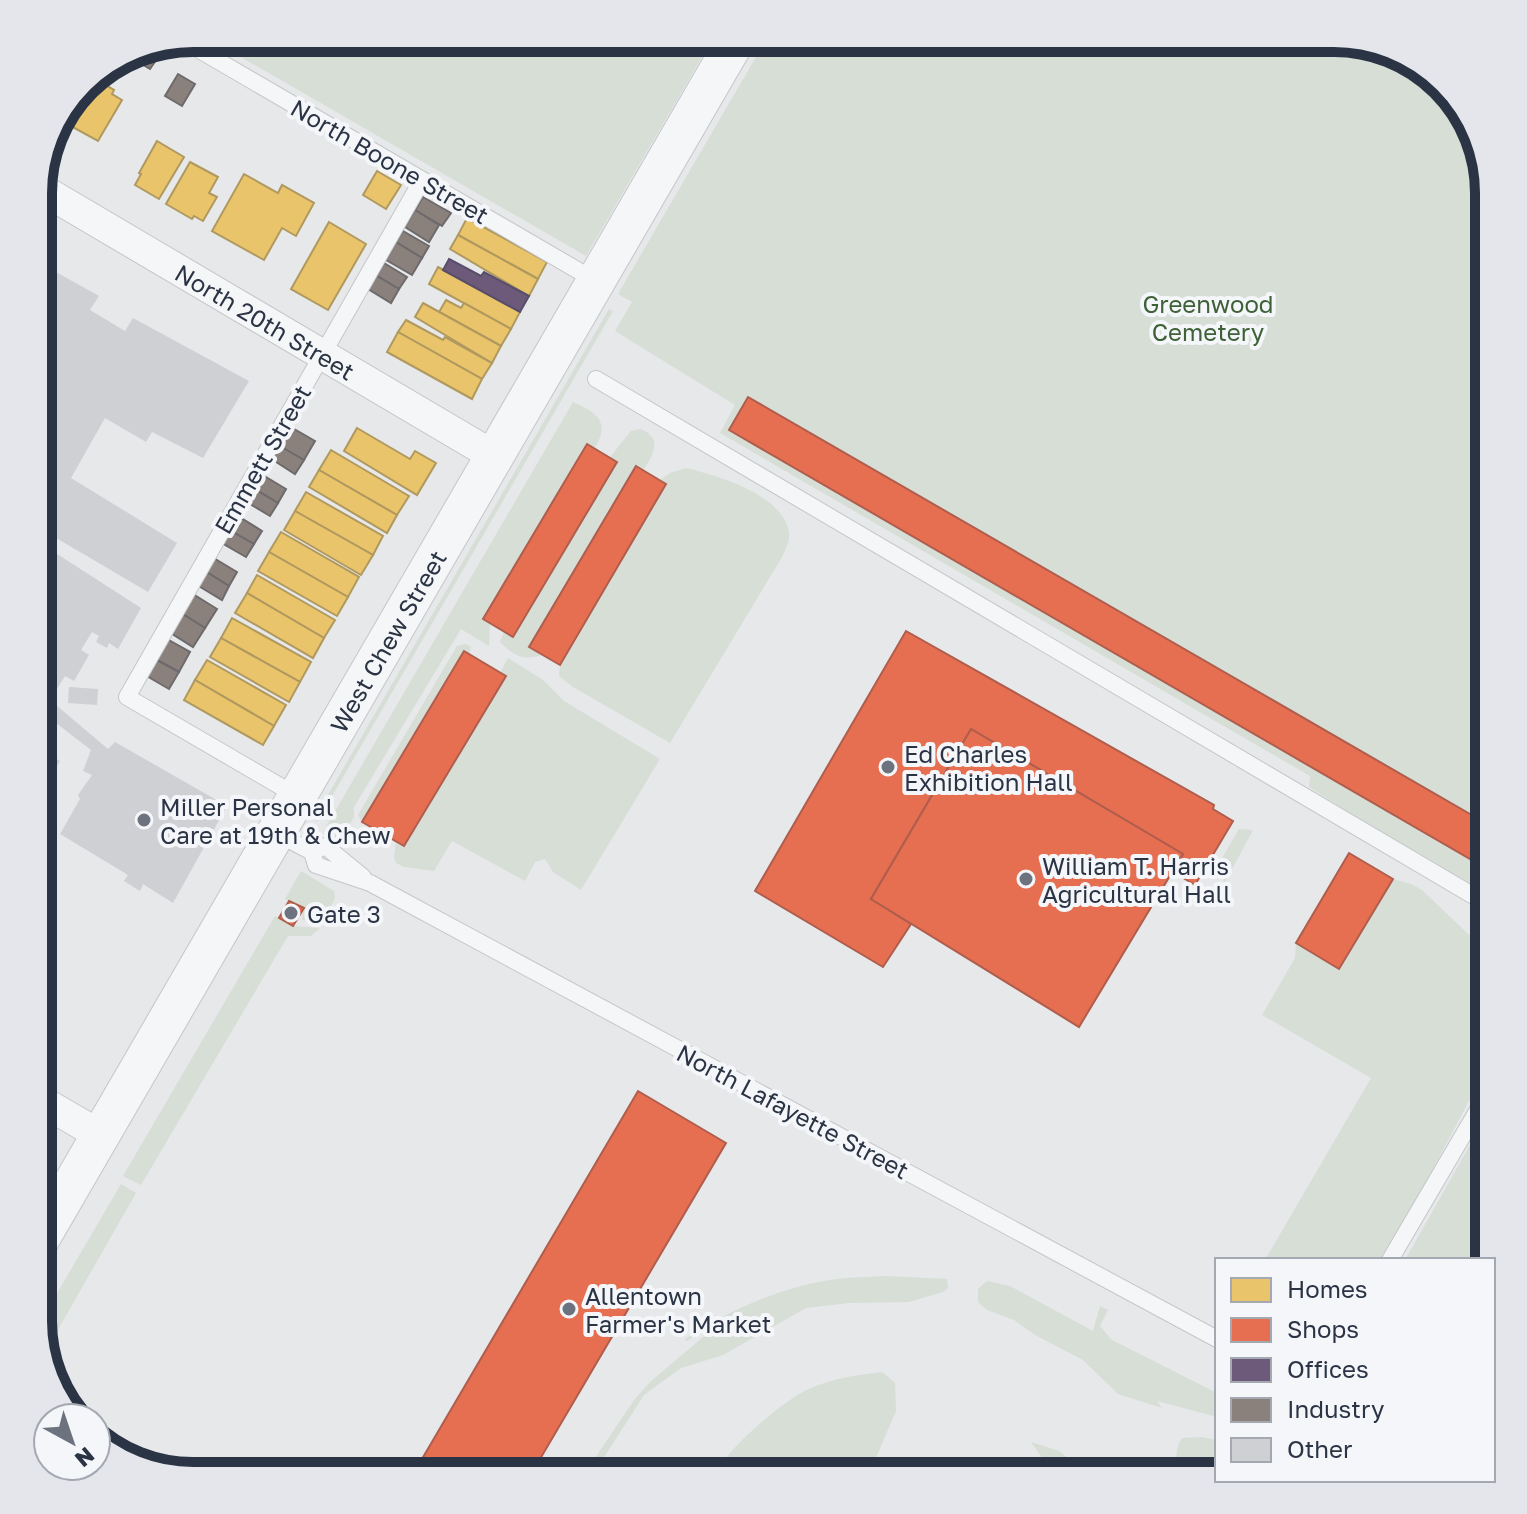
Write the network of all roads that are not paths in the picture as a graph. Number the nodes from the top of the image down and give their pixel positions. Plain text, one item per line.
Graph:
1 (203, 52) edge
2 (729, 52) edge
3 (422, 180) junction
4 (52, 195) edge
5 (596, 281) junction
6 (322, 354) junction
7 (596, 379) dead end
8 (494, 456) junction
9 (297, 796) junction
10 (276, 833) junction
11 (1475, 897) edge
12 (52, 1107) edge
13 (1475, 1115) edge
14 (100, 1135) junction
15 (52, 1219) edge
16 (1391, 1258) edge
17 (1215, 1338) edge

1 - 3 lane, North Boone Street
2 - 5 street, West Chew Street
3 - 5 lane, North Boone Street
3 - 6 lane, Emmett Street
4 - 6 street, North 20th Street
5 - 8 street, West Chew Street
6 - 8 street, North 20th Street
6 - 9 lane, Emmett Street
7 - 11 lane
8 - 9 street, West Chew Street
9 - 10 street, West Chew Street
10 - 14 street, West Chew Street
10 - 17 lane, North Lafayette Street
12 - 14 street
13 - 16 lane
14 - 15 street, West Chew Street

